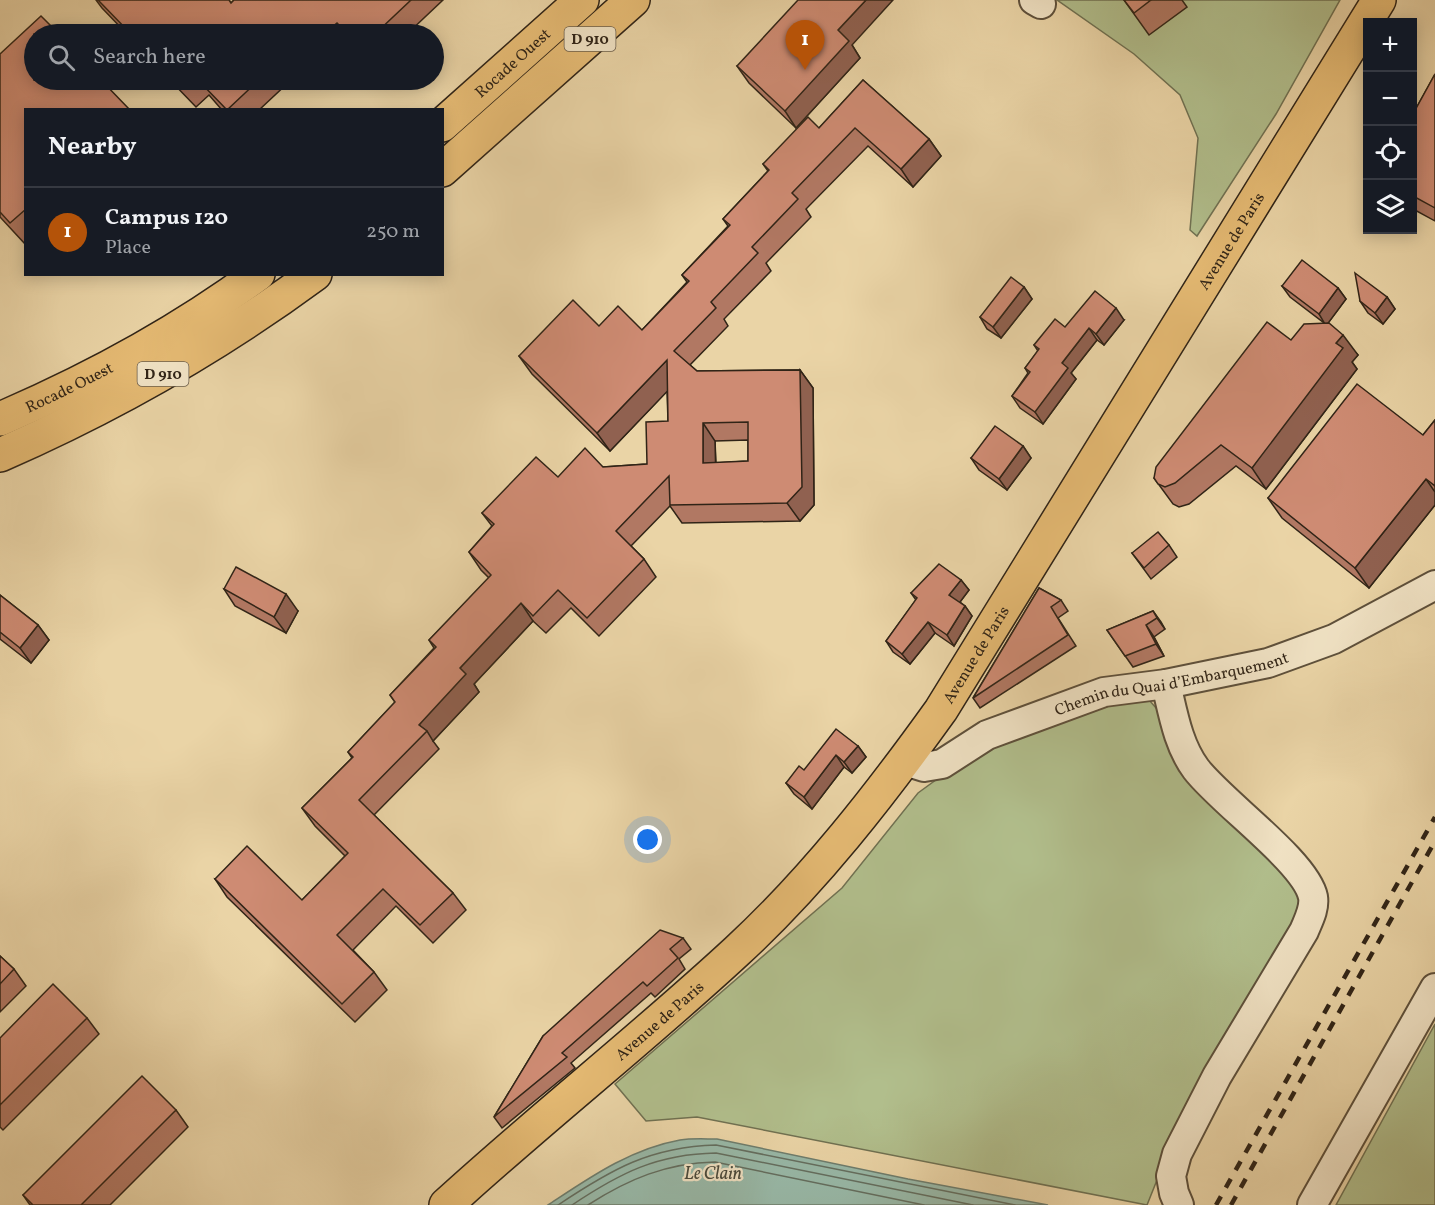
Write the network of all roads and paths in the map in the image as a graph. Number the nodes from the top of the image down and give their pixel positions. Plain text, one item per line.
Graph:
1 (582, 0) edge
2 (633, 0) edge
3 (1379, 0) edge
4 (444, 123) edge
5 (444, 168) edge
6 (255, 276) edge
7 (312, 276) edge
8 (0, 418) edge
9 (0, 455) edge
10 (1435, 585) edge
11 (1166, 684) junction
12 (905, 761) junction
13 (1435, 988) edge
14 (446, 1205) edge
15 (1179, 1205) edge
16 (1312, 1205) edge

1 - 4 main road, Rocade Ouest / D 910
2 - 5 main road, D 910
3 - 12 main road, Avenue de Paris
6 - 8 main road, Rocade Ouest / D 910
7 - 9 main road, D 910
10 - 11 street, Chemin du Quai d’Embarquement
11 - 12 street, Chemin du Quai d’Embarquement
11 - 15 street
12 - 14 main road, Avenue de Paris
13 - 16 street

